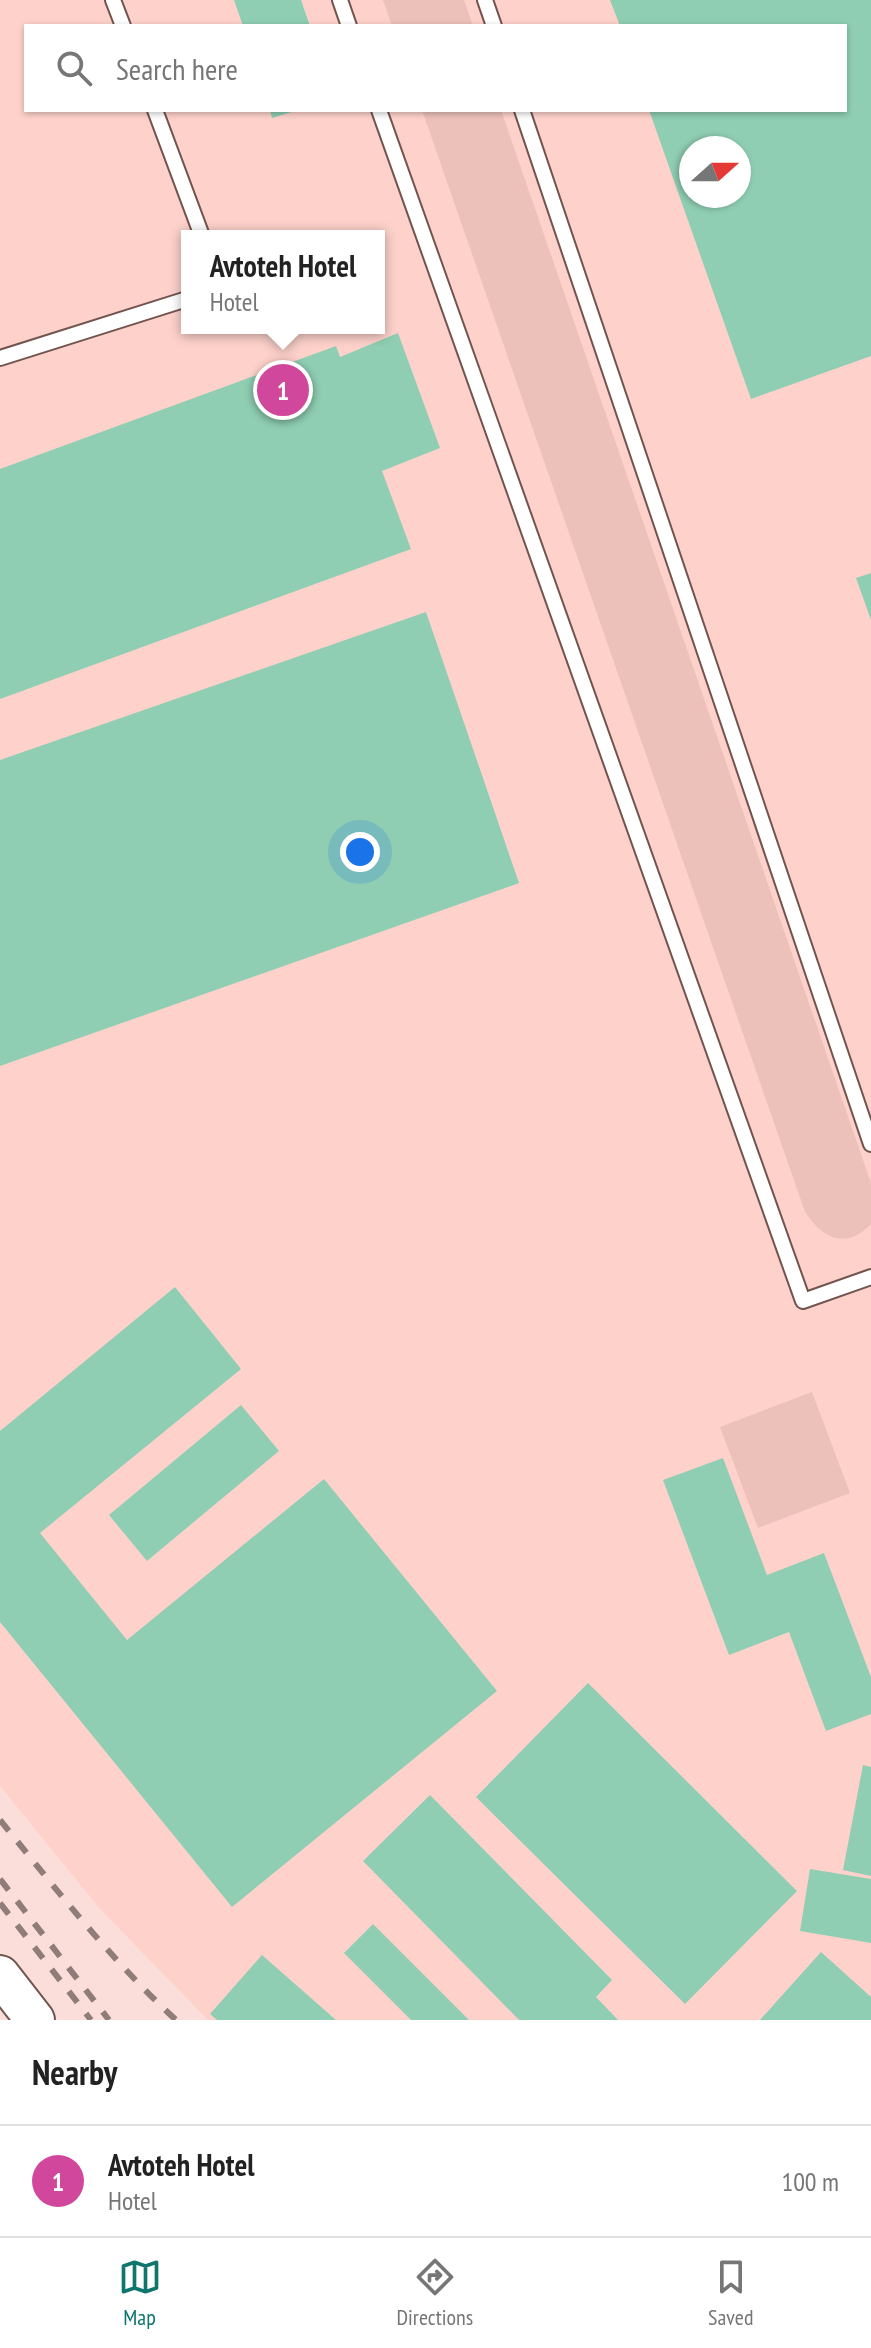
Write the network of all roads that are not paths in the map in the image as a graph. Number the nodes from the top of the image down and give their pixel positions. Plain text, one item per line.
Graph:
1 (113, 0) edge
2 (340, 0) edge
3 (485, 0) edge
4 (122, 24) edge
5 (348, 24) edge
6 (493, 24) edge
7 (156, 112) edge
8 (380, 112) edge
9 (523, 112) edge
10 (200, 230) edge
11 (181, 301) edge
12 (0, 358) edge
13 (871, 1144) edge
14 (871, 1277) edge
15 (0, 1975) edge
16 (35, 2020) edge

1 - 4 lane
2 - 5 lane
3 - 6 lane
7 - 10 lane
8 - 14 lane
9 - 13 lane
11 - 12 lane
15 - 16 main road

